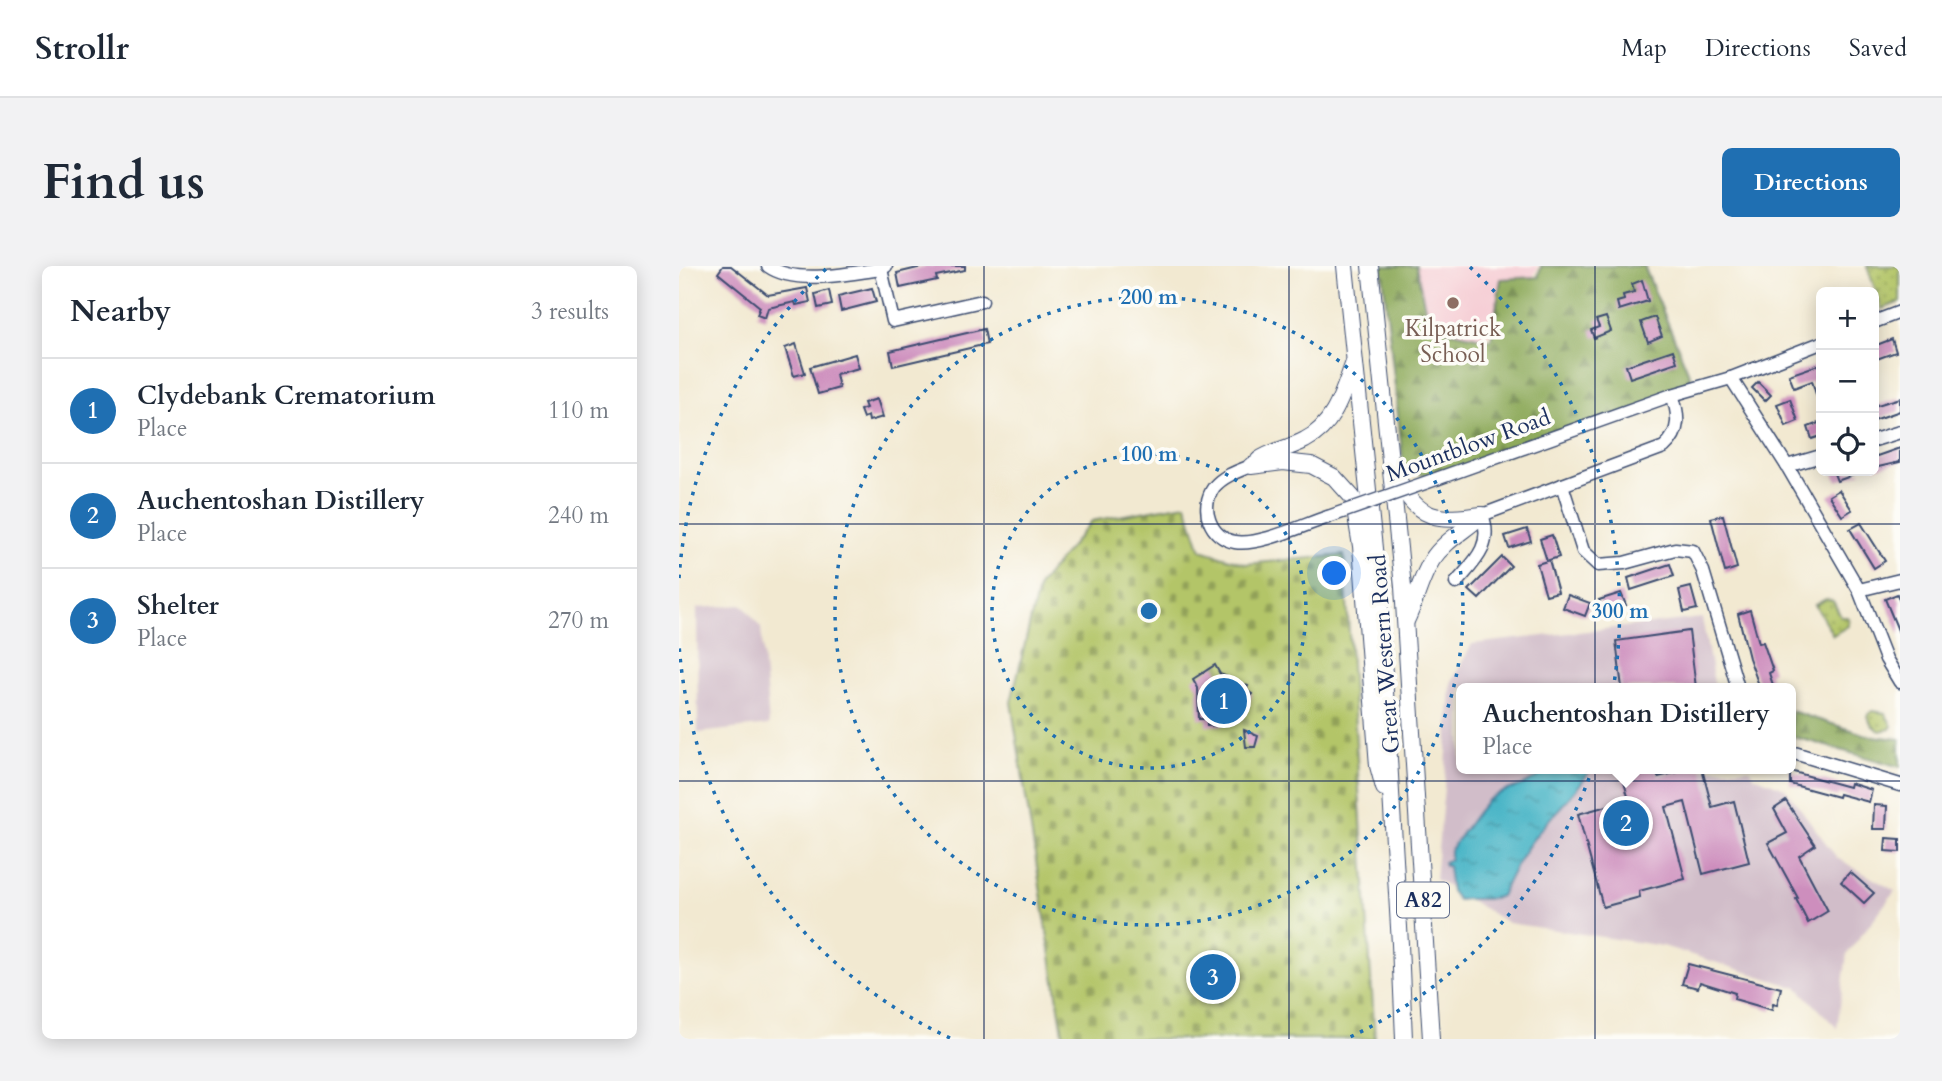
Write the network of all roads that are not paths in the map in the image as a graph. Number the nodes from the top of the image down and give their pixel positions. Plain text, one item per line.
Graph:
1 (768, 266) edge
2 (1345, 266) edge
3 (1370, 266) edge
4 (883, 268) edge
5 (825, 271) edge
6 (982, 301) dead end
7 (1900, 312) edge
8 (1879, 320) edge
9 (1816, 345) edge
10 (1355, 360) junction
11 (1731, 378) junction
12 (1672, 395) junction
13 (1900, 432) edge
14 (1879, 438) edge
15 (1816, 457) edge
16 (1251, 466) junction
17 (1392, 466) junction
18 (1787, 466) junction
19 (1562, 485) junction
20 (1482, 515) junction
21 (1900, 580) edge
22 (1456, 583) dead end
23 (1859, 590) junction
24 (1406, 621) junction
25 (1900, 682) edge
26 (1737, 683) edge
27 (1796, 754) edge
28 (1900, 785) edge
29 (1393, 819) junction
30 (1404, 1039) edge
31 (1431, 1039) edge

1 - 5 street
2 - 10 main road, Great Western Road / A82
3 - 17 main road, Great Western Road / A82
4 - 5 street
4 - 6 street
7 - 8 street
9 - 11 street, Mountblow Road
10 - 16 main road
10 - 29 main road, Great Western Road / A82
11 - 12 street, Mountblow Road
11 - 18 street
12 - 16 street, Mountblow Road, bridge
12 - 19 street
13 - 14 street
15 - 18 street
16 - 29 main road
17 - 20 main road, A82
17 - 24 main road, Great Western Road / A82
18 - 23 street
19 - 20 street
19 - 26 street
20 - 22 street
20 - 24 main road
21 - 23 street
23 - 25 street
24 - 31 main road, Great Western Road / A82
27 - 28 street
29 - 30 main road, Great Western Road / A82

